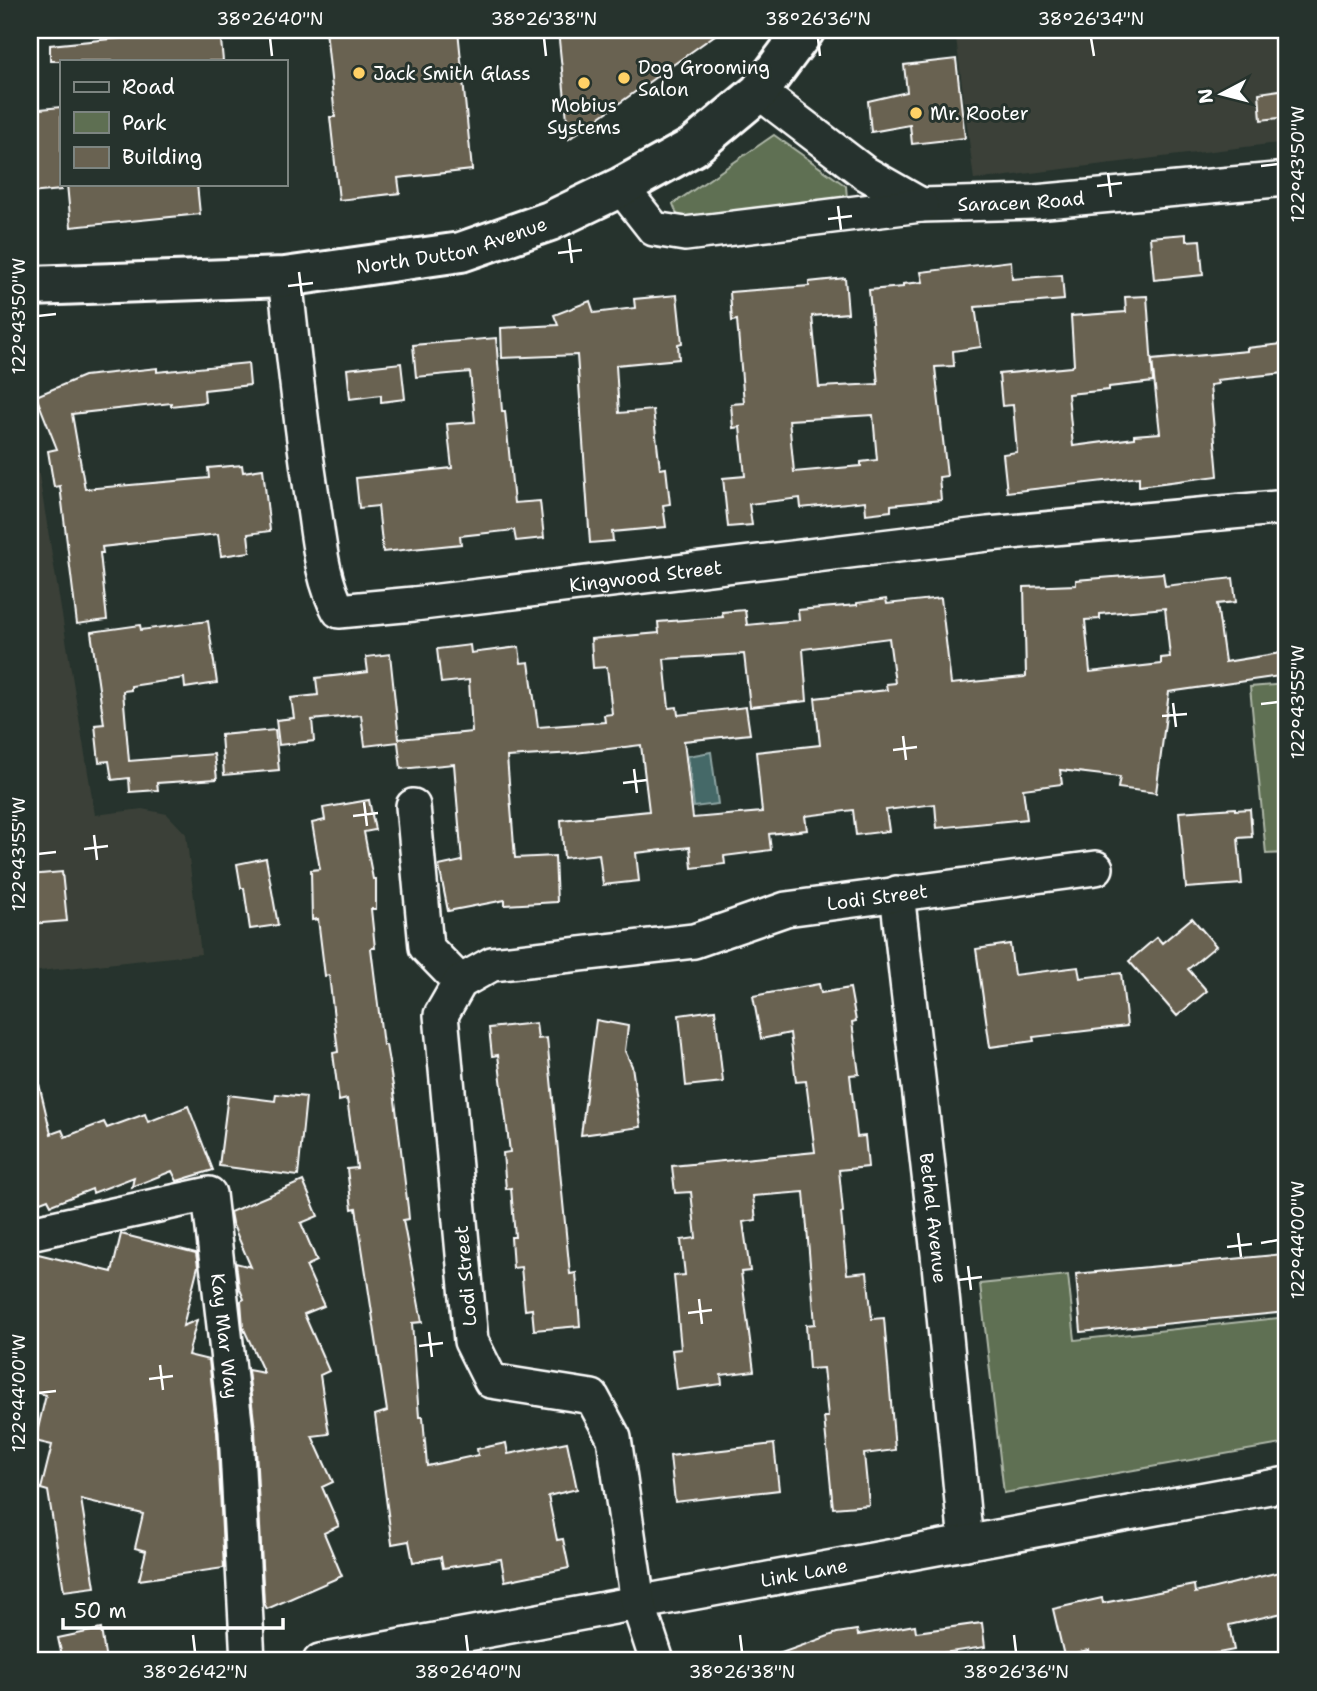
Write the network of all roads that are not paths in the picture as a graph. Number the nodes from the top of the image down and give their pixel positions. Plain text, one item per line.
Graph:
1 (805, 30) edge
2 (759, 92) junction
3 (1287, 179) edge
4 (621, 187) junction
5 (921, 205) junction
6 (285, 277) junction
7 (30, 286) edge
8 (1287, 507) edge
9 (413, 806) dead end
10 (1096, 868) dead end
11 (897, 893) junction
12 (460, 982) junction
13 (30, 1233) edge
14 (1287, 1484) edge
15 (966, 1543) junction
16 (638, 1603) junction
17 (248, 1661) edge
18 (320, 1661) edge
19 (657, 1661) edge

1 - 2 main road, North Dutton Avenue
2 - 4 main road, North Dutton Avenue
2 - 5 street
3 - 5 street, Saracen Road
4 - 5 street, Saracen Road
4 - 6 main road, North Dutton Avenue
6 - 7 main road, North Dutton Avenue
6 - 8 street, Kingwood Street
9 - 12 street
10 - 11 street, Lodi Street
11 - 12 street, Lodi Street
11 - 15 street, Bethel Avenue
12 - 16 street, Lodi Street
13 - 17 street, Kay Mar Way
14 - 15 street, Link Lane
15 - 16 street, Link Lane
16 - 18 street, Link Lane
16 - 19 street

